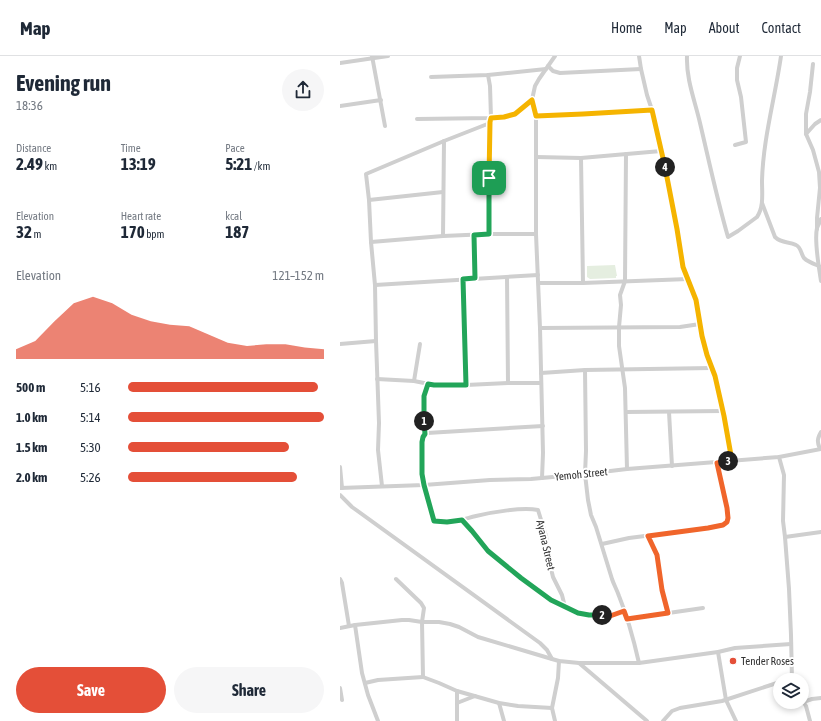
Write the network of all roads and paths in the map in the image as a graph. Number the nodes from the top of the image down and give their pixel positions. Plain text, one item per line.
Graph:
1 (388, 56) edge
2 (555, 56) edge
3 (639, 56) edge
4 (688, 56) edge
5 (740, 56) edge
6 (781, 56) edge
7 (372, 57) edge
8 (340, 63) edge
9 (813, 64) dead end
10 (547, 68) junction
11 (641, 69) junction
12 (488, 75) junction
13 (431, 77) dead end
14 (381, 100) junction
15 (532, 100) junction
16 (340, 106) edge
17 (652, 110) junction
18 (536, 116) junction
19 (417, 119) dead end
20 (491, 120) junction
21 (821, 120) edge
22 (385, 126) dead end
23 (806, 134) junction
24 (444, 141) junction
25 (735, 145) dead end
26 (661, 151) junction
27 (626, 154) junction
28 (536, 157) junction
29 (581, 158) junction
30 (443, 192) junction
31 (369, 200) junction
32 (762, 203) junction
33 (821, 219) edge
34 (817, 229) junction
35 (489, 234) junction
36 (536, 234) junction
37 (474, 235) junction
38 (443, 236) junction
39 (371, 242) junction
40 (819, 266) junction
41 (538, 275) junction
42 (507, 277) junction
43 (475, 278) junction
44 (463, 279) junction
45 (688, 279) junction
46 (625, 281) junction
47 (821, 281) edge
48 (539, 283) junction
49 (583, 283) junction
50 (375, 285) junction
51 (700, 324) junction
52 (619, 327) junction
53 (540, 328) junction
54 (376, 341) junction
55 (340, 344) edge
56 (420, 344) dead end
57 (712, 368) junction
58 (585, 370) junction
59 (623, 370) junction
60 (541, 373) junction
61 (377, 379) junction
62 (414, 381) junction
63 (508, 383) junction
64 (541, 383) junction
65 (428, 384) junction
66 (466, 385) junction
67 (723, 411) junction
68 (626, 412) junction
69 (669, 412) junction
70 (543, 426) junction
71 (821, 432) edge
72 (425, 434) junction
73 (821, 449) edge
74 (779, 457) junction
75 (732, 461) junction
76 (717, 463) junction
77 (672, 466) junction
78 (340, 467) edge
79 (627, 469) junction
80 (585, 474) junction
81 (542, 478) junction
82 (424, 485) junction
83 (382, 486) junction
84 (341, 488) edge
85 (340, 495) edge
86 (462, 520) junction
87 (821, 532) edge
88 (648, 536) junction
89 (785, 537) junction
90 (602, 544) junction
91 (340, 579) edge
92 (396, 579) dead end
93 (565, 607) junction
94 (703, 608) dead end
95 (624, 611) junction
96 (668, 613) junction
97 (627, 619) junction
98 (422, 622) junction
99 (354, 625) junction
100 (349, 626) junction
101 (340, 628) edge
102 (791, 644) junction
103 (718, 652) junction
104 (552, 659) junction
105 (559, 661) junction
106 (579, 663) junction
107 (640, 663) junction
108 (792, 673) edge
109 (423, 677) junction
110 (365, 683) junction
111 (773, 684) edge
112 (340, 688) edge
113 (457, 691) junction
114 (475, 696) junction
115 (821, 698) edge
116 (342, 700) dead end
117 (726, 700) junction
118 (809, 700) edge
119 (457, 703) junction
120 (499, 703) junction
121 (552, 708) junction
122 (807, 709) edge
123 (664, 720) edge
124 (736, 720) edge
125 (378, 721) edge
126 (457, 721) edge
127 (504, 721) edge
128 (555, 721) edge
129 (647, 721) edge
130 (810, 721) edge

1 - 7 street
2 - 10 street
3 - 11 street
4 - 32 street
5 - 25 street
6 - 32 street
7 - 8 street
7 - 14 street
9 - 23 street
10 - 11 street
10 - 12 street
10 - 15 street
11 - 17 street
12 - 13 street
12 - 20 street
14 - 16 street
14 - 22 street
15 - 18 street
15 - 20 street
17 - 18 street
17 - 26 street
18 - 28 street
19 - 20 street
20 - 24 street
20 - 35 street
21 - 23 street
23 - 34 street
24 - 30 street
24 - 31 street
26 - 27 street
26 - 45 street
27 - 29 street
27 - 46 street
28 - 29 street
28 - 36 street
29 - 49 street
30 - 31 street
30 - 38 street
31 - 39 street
32 - 40 street
33 - 34 street
34 - 40 street
35 - 36 street
35 - 37 street
36 - 41 street
37 - 38 street
37 - 43 street
38 - 39 street
39 - 50 street
40 - 47 street
41 - 42 street
41 - 48 street
42 - 43 street
42 - 63 street
43 - 44 street
44 - 50 street
44 - 66 street
45 - 46 street
45 - 51 street
46 - 49 street
46 - 52 street
48 - 49 street
48 - 53 street
50 - 54 street
51 - 52 street
51 - 57 street
52 - 53 street
52 - 59 street
53 - 60 street
54 - 55 street
54 - 61 street
56 - 62 street
57 - 59 street
57 - 67 street
58 - 59 street
58 - 60 street
58 - 80 street
59 - 68 street
60 - 64 street
61 - 62 street
61 - 83 street
62 - 65 street
63 - 64 street
63 - 66 street
64 - 70 street
65 - 66 street
65 - 72 street
67 - 69 street
67 - 75 street
68 - 69 street
68 - 79 street
69 - 77 street
70 - 72 street
70 - 81 street
71 - 73 street
72 - 82 street
73 - 74 street, Yemoh Street
74 - 75 street, Yemoh Street
74 - 89 street
75 - 76 street, Yemoh Street
76 - 77 street, Yemoh Street
76 - 88 street
77 - 79 street, Yemoh Street
78 - 84 street
79 - 80 street, Yemoh Street
80 - 81 street, Yemoh Street
80 - 90 street
81 - 82 street, Yemoh Street
82 - 83 street, Yemoh Street
82 - 86 street
83 - 84 street, Yemoh Street
85 - 104 street
86 - 93 street
86 - 93 street, Ayana Street
87 - 89 street
88 - 90 street
88 - 96 street
89 - 102 street
90 - 95 street
91 - 100 street
92 - 98 street
93 - 95 street
94 - 96 street
95 - 97 street
96 - 97 street
97 - 107 street
98 - 99 street
98 - 104 street
98 - 109 street
99 - 100 street
99 - 110 street
100 - 101 street
102 - 103 street
102 - 108 street
103 - 107 street
103 - 117 street
104 - 105 street
105 - 106 street
105 - 121 street
106 - 107 street
106 - 129 street
109 - 110 street
109 - 113 street
110 - 125 street
111 - 117 street
112 - 116 street
113 - 114 street
113 - 119 street
114 - 119 street
114 - 120 street
115 - 118 street
117 - 123 street
117 - 124 street
119 - 126 street
120 - 121 street
120 - 127 street
121 - 128 street
122 - 130 street

